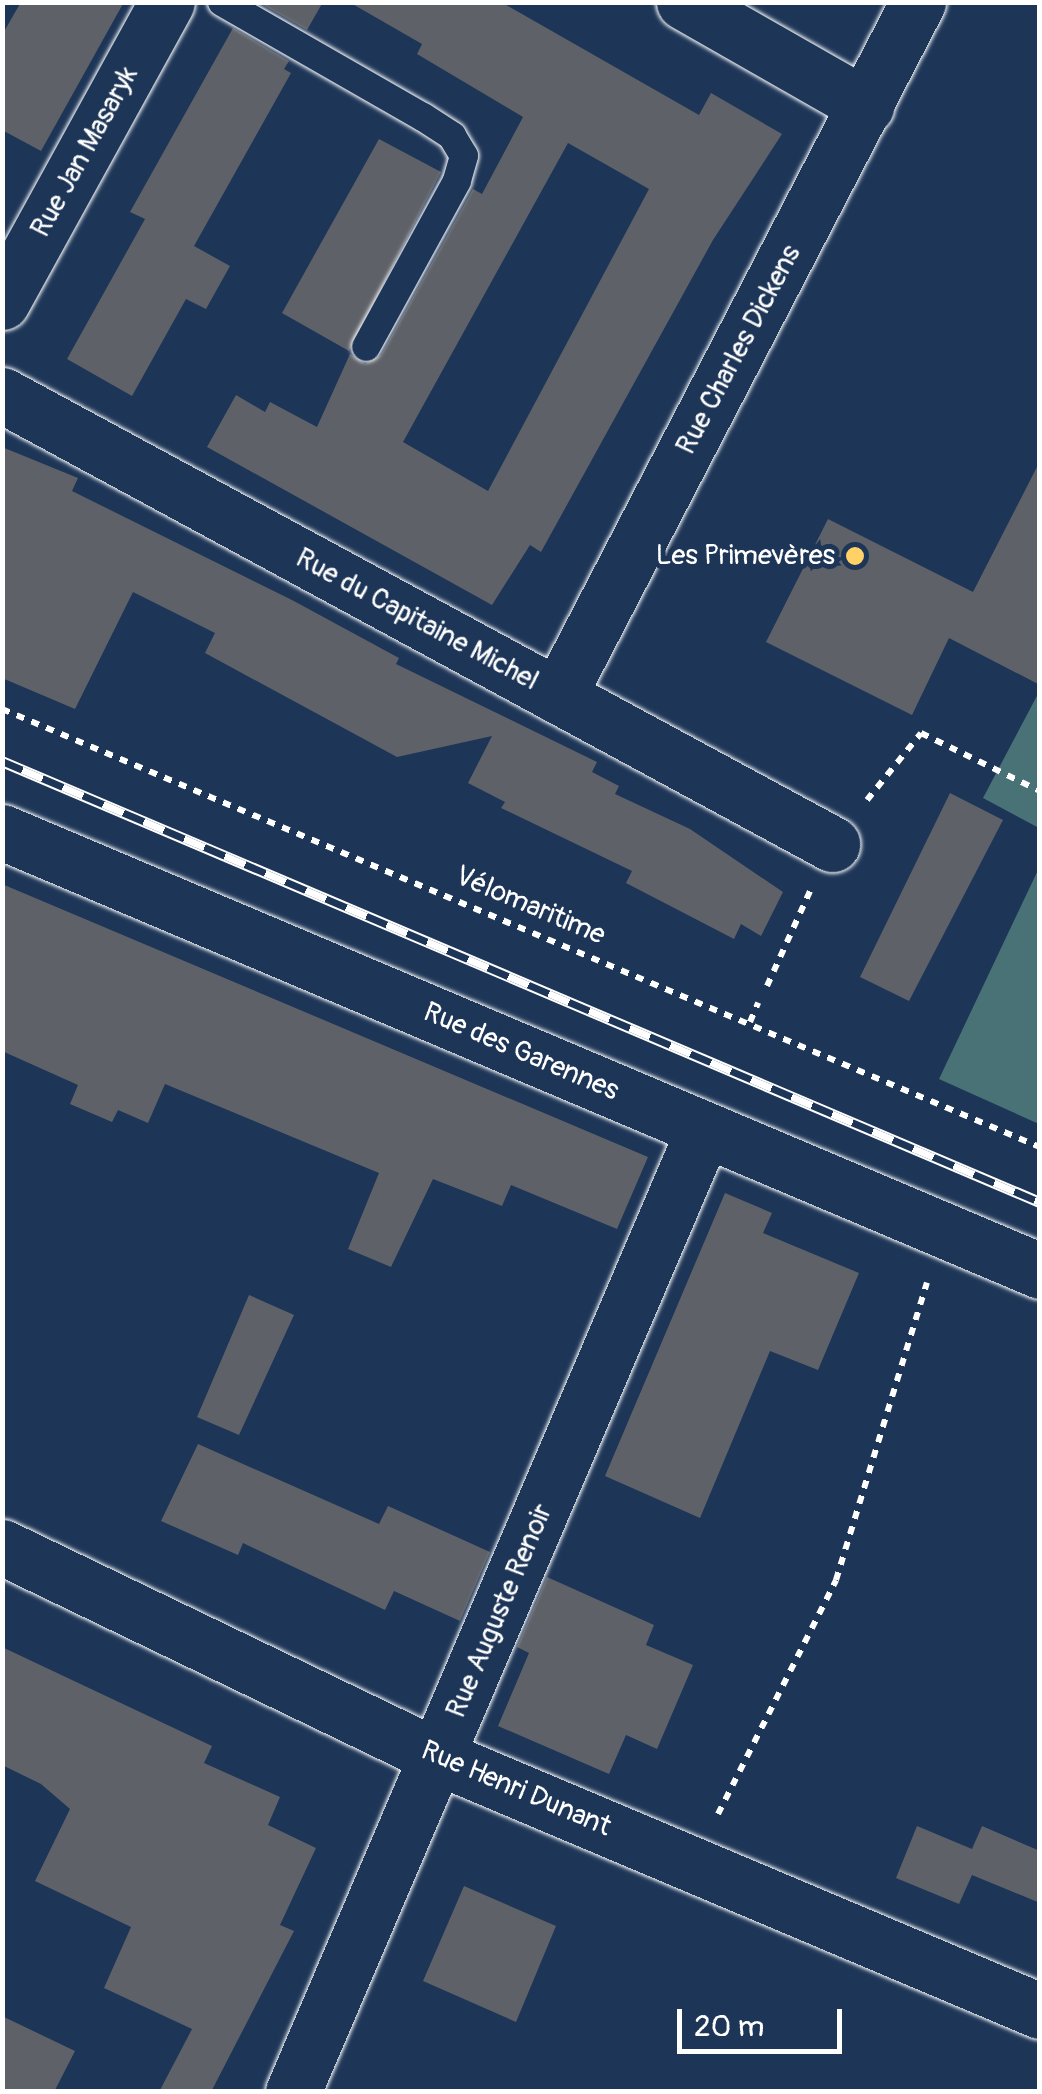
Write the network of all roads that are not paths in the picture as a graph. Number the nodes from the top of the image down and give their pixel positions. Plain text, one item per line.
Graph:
1 (167, 2) edge
2 (222, 2) edge
3 (684, 2) edge
4 (918, 2) edge
5 (866, 106) junction
6 (2, 302) edge
7 (366, 347) dead end
8 (2, 396) edge
9 (558, 696) junction
10 (2, 832) edge
11 (832, 844) road end
12 (704, 1129) junction
13 (1040, 1271) edge
14 (2, 1546) edge
15 (438, 1757) junction
16 (1040, 2010) edge
17 (293, 2092) edge

1 - 6 street, Rue Jan Masaryk
2 - 7 lane
3 - 5 street
4 - 5 street, Rue Charles Dickens
5 - 9 street, Rue Charles Dickens
8 - 9 street, Rue du Capitaine Michel
9 - 11 street, Rue du Capitaine Michel
10 - 12 street, Rue des Garennes
12 - 13 street, Rue des Garennes
12 - 15 street, Rue Auguste Renoir
14 - 15 street, Rue Henri Dunant
15 - 16 street, Rue Henri Dunant
15 - 17 street, Rue Auguste Renoir

